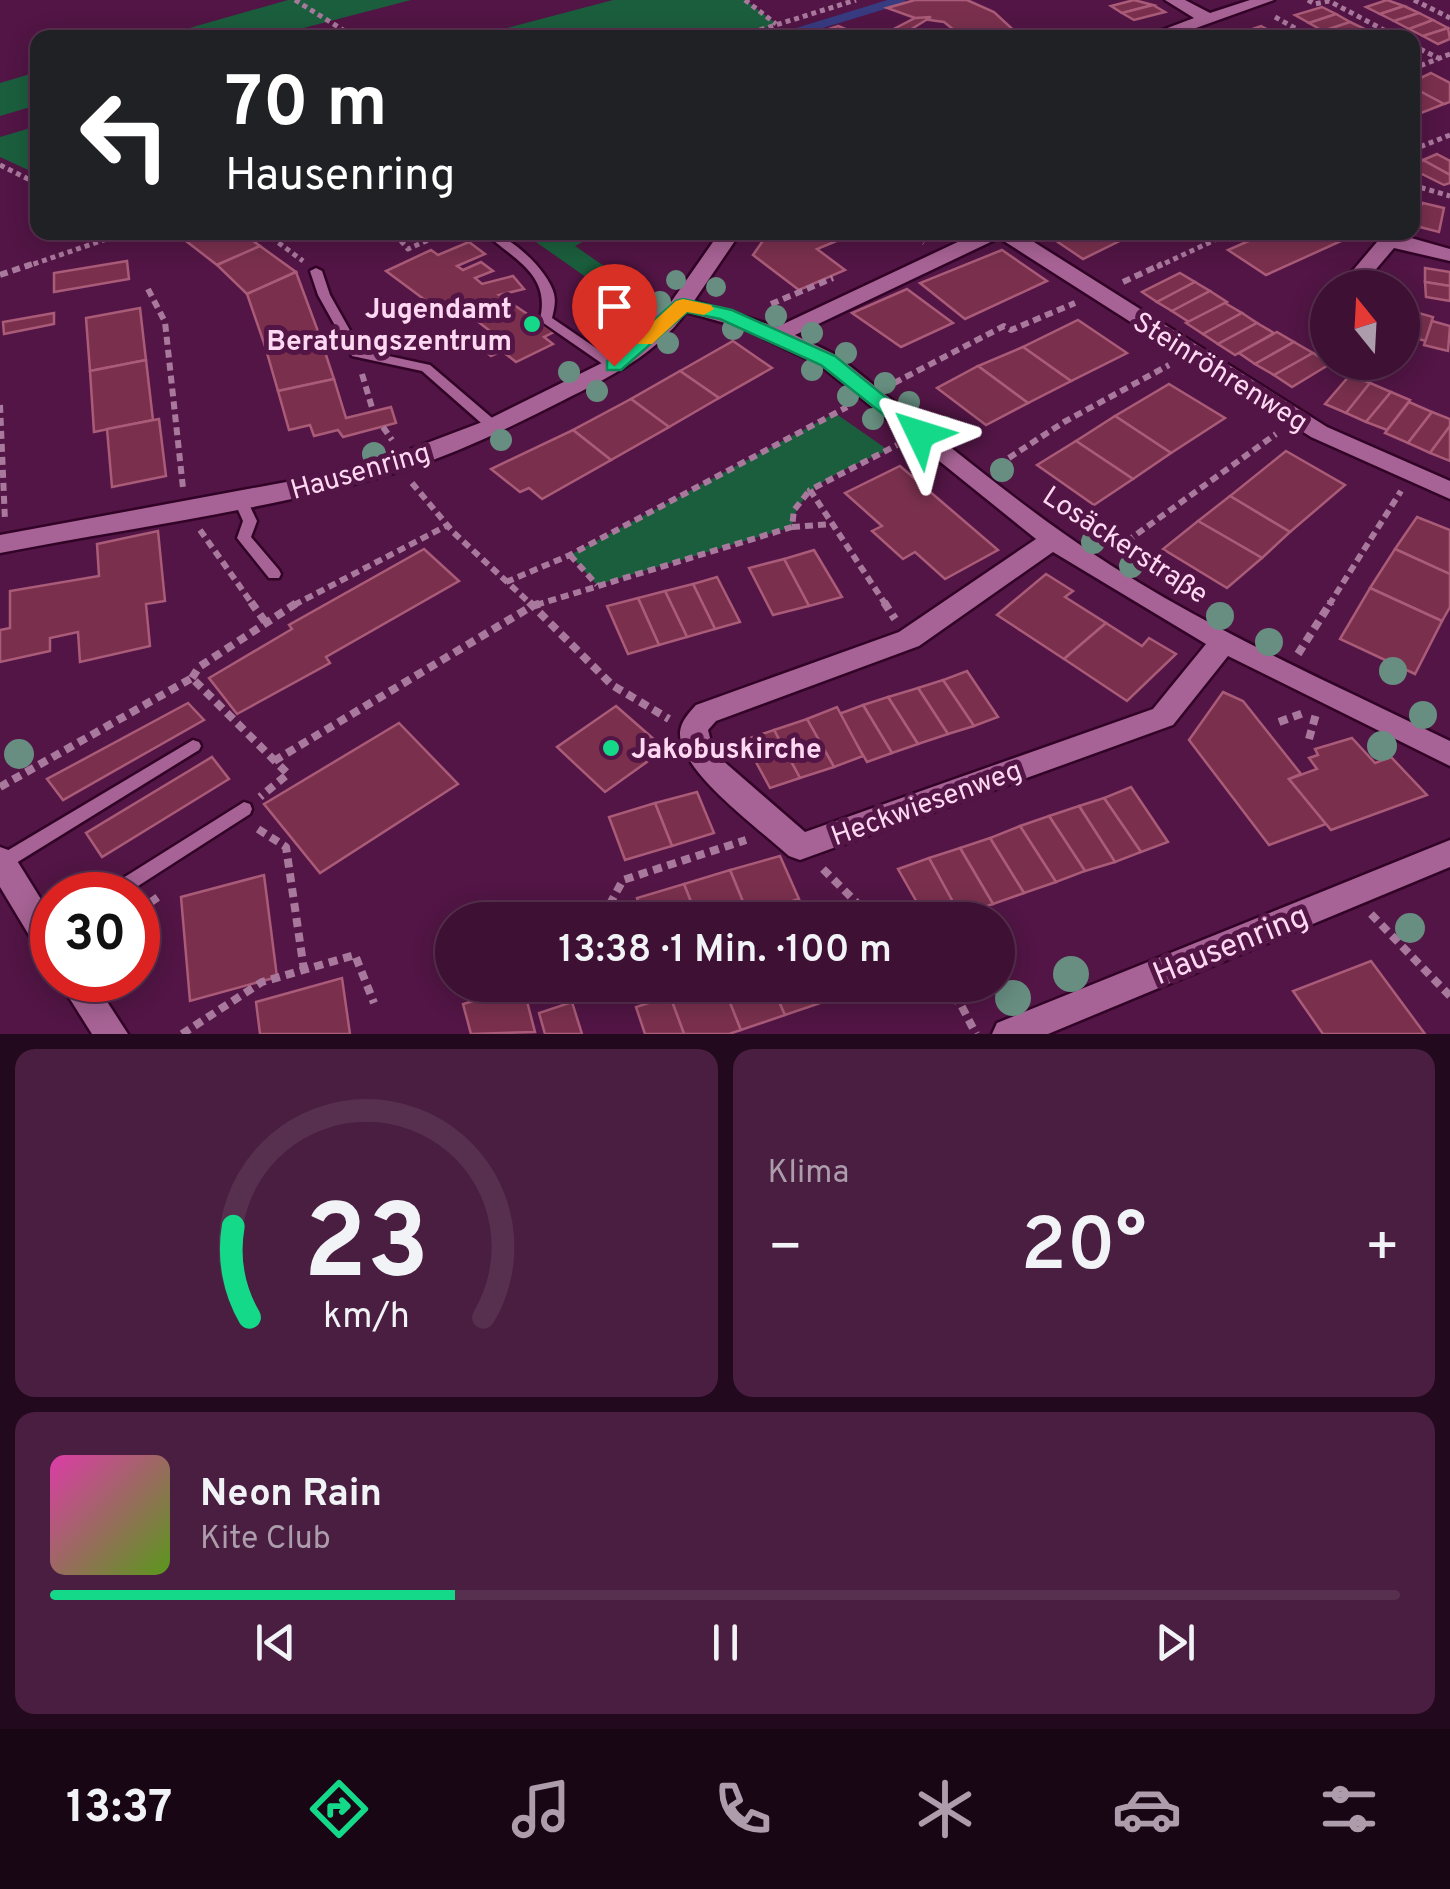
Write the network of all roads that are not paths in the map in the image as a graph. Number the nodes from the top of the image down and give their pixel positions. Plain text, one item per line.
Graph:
1 (1174, 0) edge
2 (1258, 2) edge
3 (1205, 18) junction
4 (1172, 30) edge
5 (498, 240) edge
6 (726, 240) edge
7 (982, 240) edge
8 (1012, 240) edge
9 (1380, 240) edge
10 (1393, 240) edge
11 (1450, 255) edge
12 (1360, 270) edge
13 (316, 271) road end
14 (596, 310) dead end
15 (676, 313) junction
16 (778, 335) junction
17 (614, 366) junction
18 (493, 426) junction
19 (1450, 490) edge
20 (242, 500) junction
21 (1053, 539) junction
22 (3, 543) edge
23 (274, 574) dead end
24 (1224, 642) junction
25 (1446, 744) edge
26 (193, 746) dead end
27 (244, 809) dead end
28 (1450, 853) edge
29 (1, 862) edge
30 (146, 872) edge
31 (30, 906) edge
32 (89, 1002) edge
33 (111, 1034) edge
34 (1009, 1034) edge

1 - 3 street
2 - 3 street
3 - 4 street
5 - 17 lane
6 - 15 street, Hausenring
7 - 16 street, Steinröhrenweg
8 - 19 street, Steinröhrenweg
9 - 12 street
10 - 11 street
13 - 18 lane
14 - 15 lane
15 - 16 street, Losäckerstraße
15 - 17 street, Hausenring
16 - 21 street, Losäckerstraße
17 - 18 street, Hausenring
18 - 20 street, Hausenring
20 - 22 street, Hausenring
20 - 23 lane
21 - 24 street, Losäckerstraße
21 - 24 street, Heckwiesenweg
24 - 25 street, Losäckerstraße
26 - 29 lane
27 - 30 lane
28 - 34 street, Hausenring
29 - 31 street
32 - 33 street

